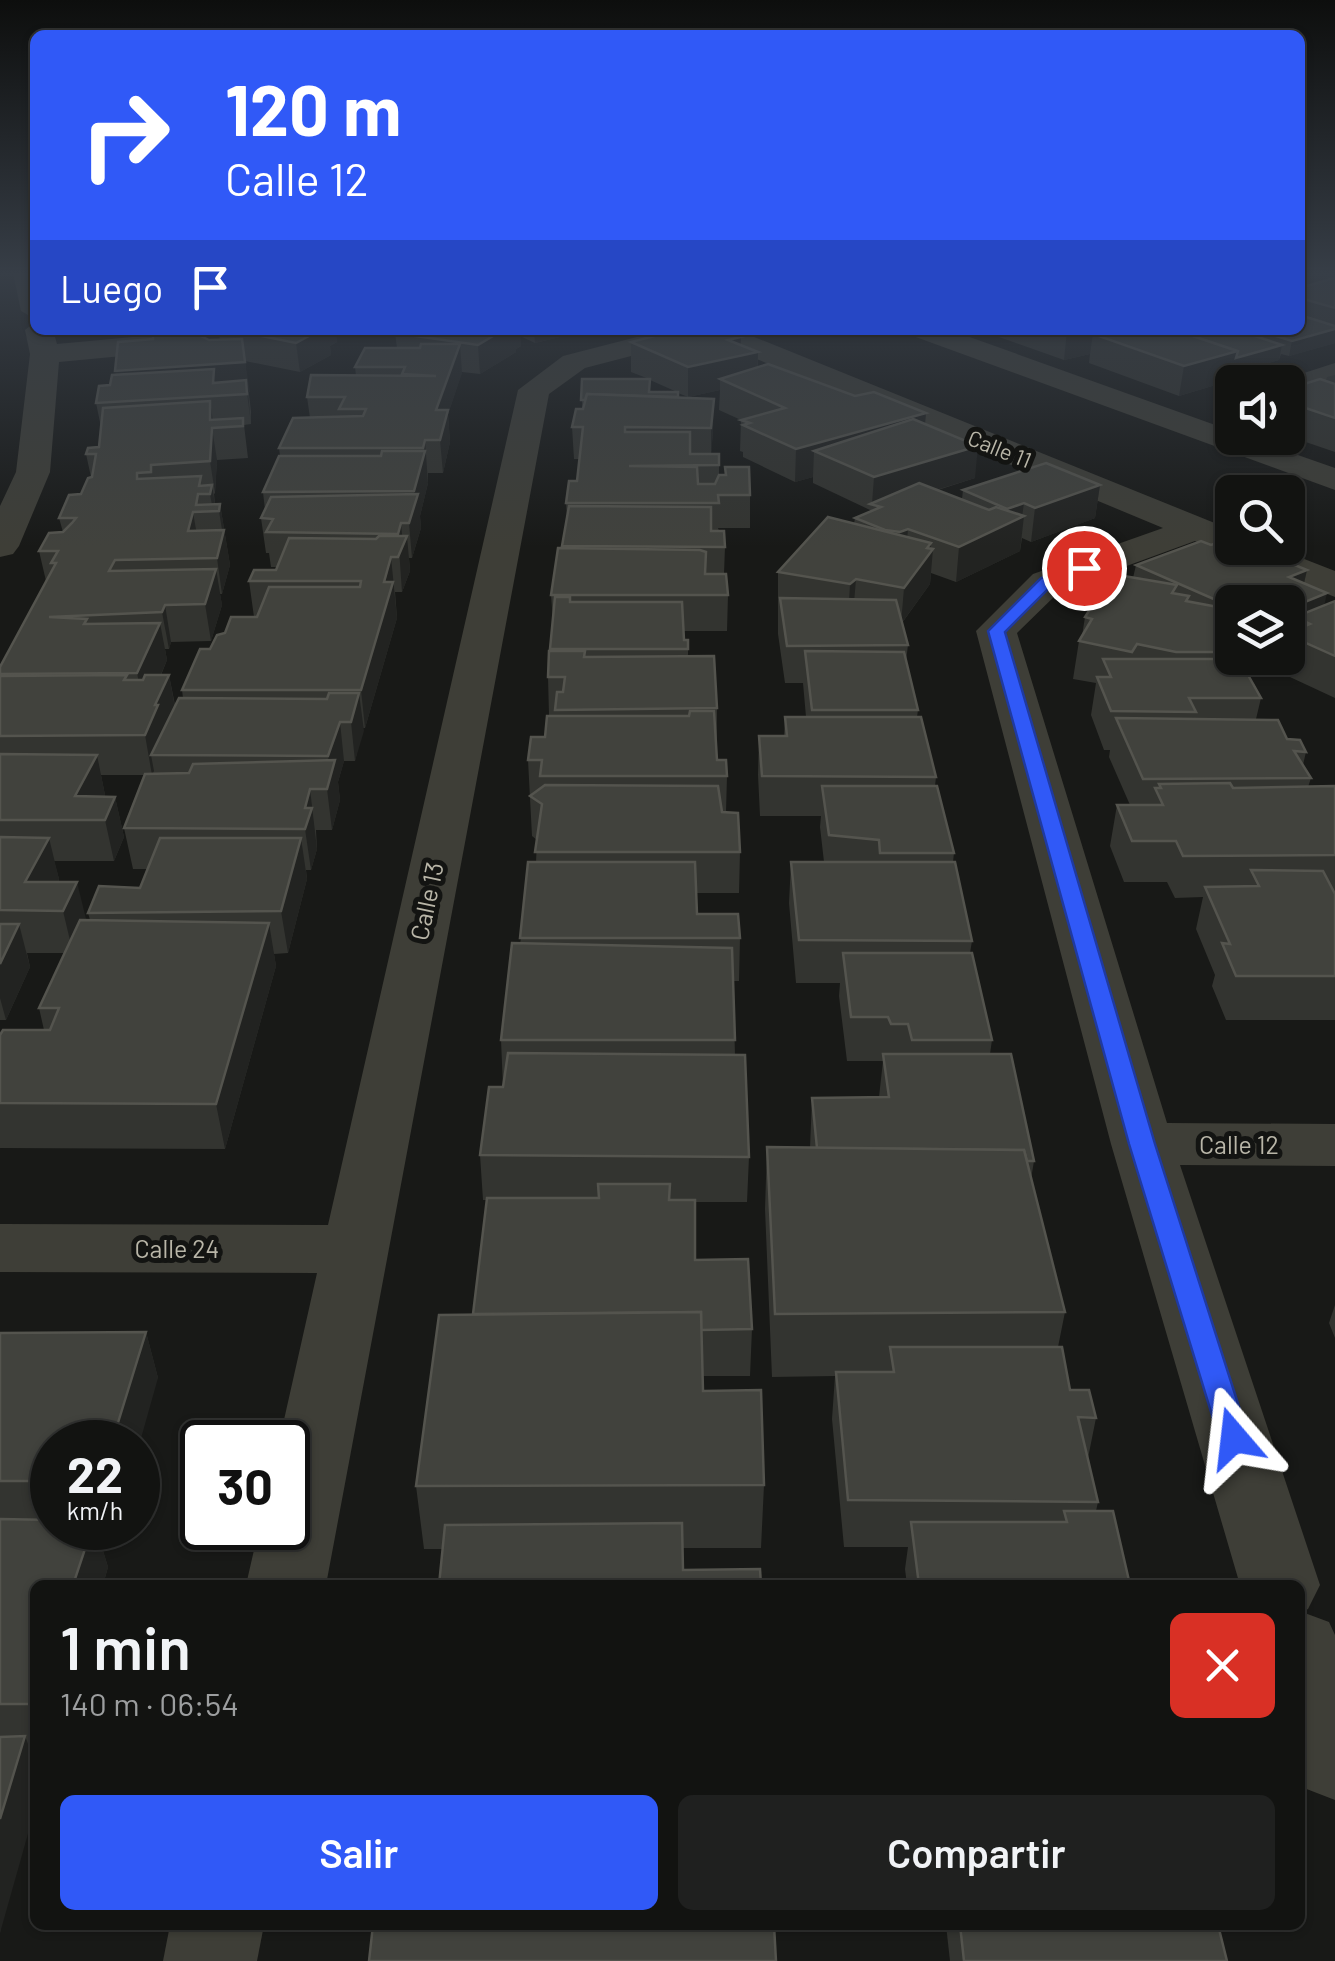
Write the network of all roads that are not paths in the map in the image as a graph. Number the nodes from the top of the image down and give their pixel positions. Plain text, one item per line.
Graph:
1 (40, 365) edge
2 (570, 365) edge
3 (796, 365) edge
4 (1017, 365) edge
5 (1335, 372) edge
6 (1305, 382) edge
7 (1215, 411) edge
8 (1177, 423) junction
9 (1335, 480) edge
10 (1215, 536) edge
11 (1215, 542) edge
12 (0, 546) edge
13 (1286, 565) edge
14 (1335, 585) edge
15 (1142, 1144) junction
16 (1335, 1144) edge
17 (0, 1248) edge
18 (353, 1249) junction
19 (287, 1580) edge
20 (1278, 1580) edge
21 (1305, 1664) edge
22 (1335, 1759) edge
23 (216, 1930) edge
24 (210, 1961) edge

1 - 12 street
2 - 18 street, Calle 13
3 - 10 street, Calle 11
4 - 8 street
5 - 6 street
7 - 8 street
8 - 9 street
11 - 15 street
13 - 14 street, Calle 11
15 - 16 street, Calle 12
15 - 20 street
17 - 18 street, Calle 24
18 - 19 street, Calle 13
21 - 22 street
23 - 24 street

